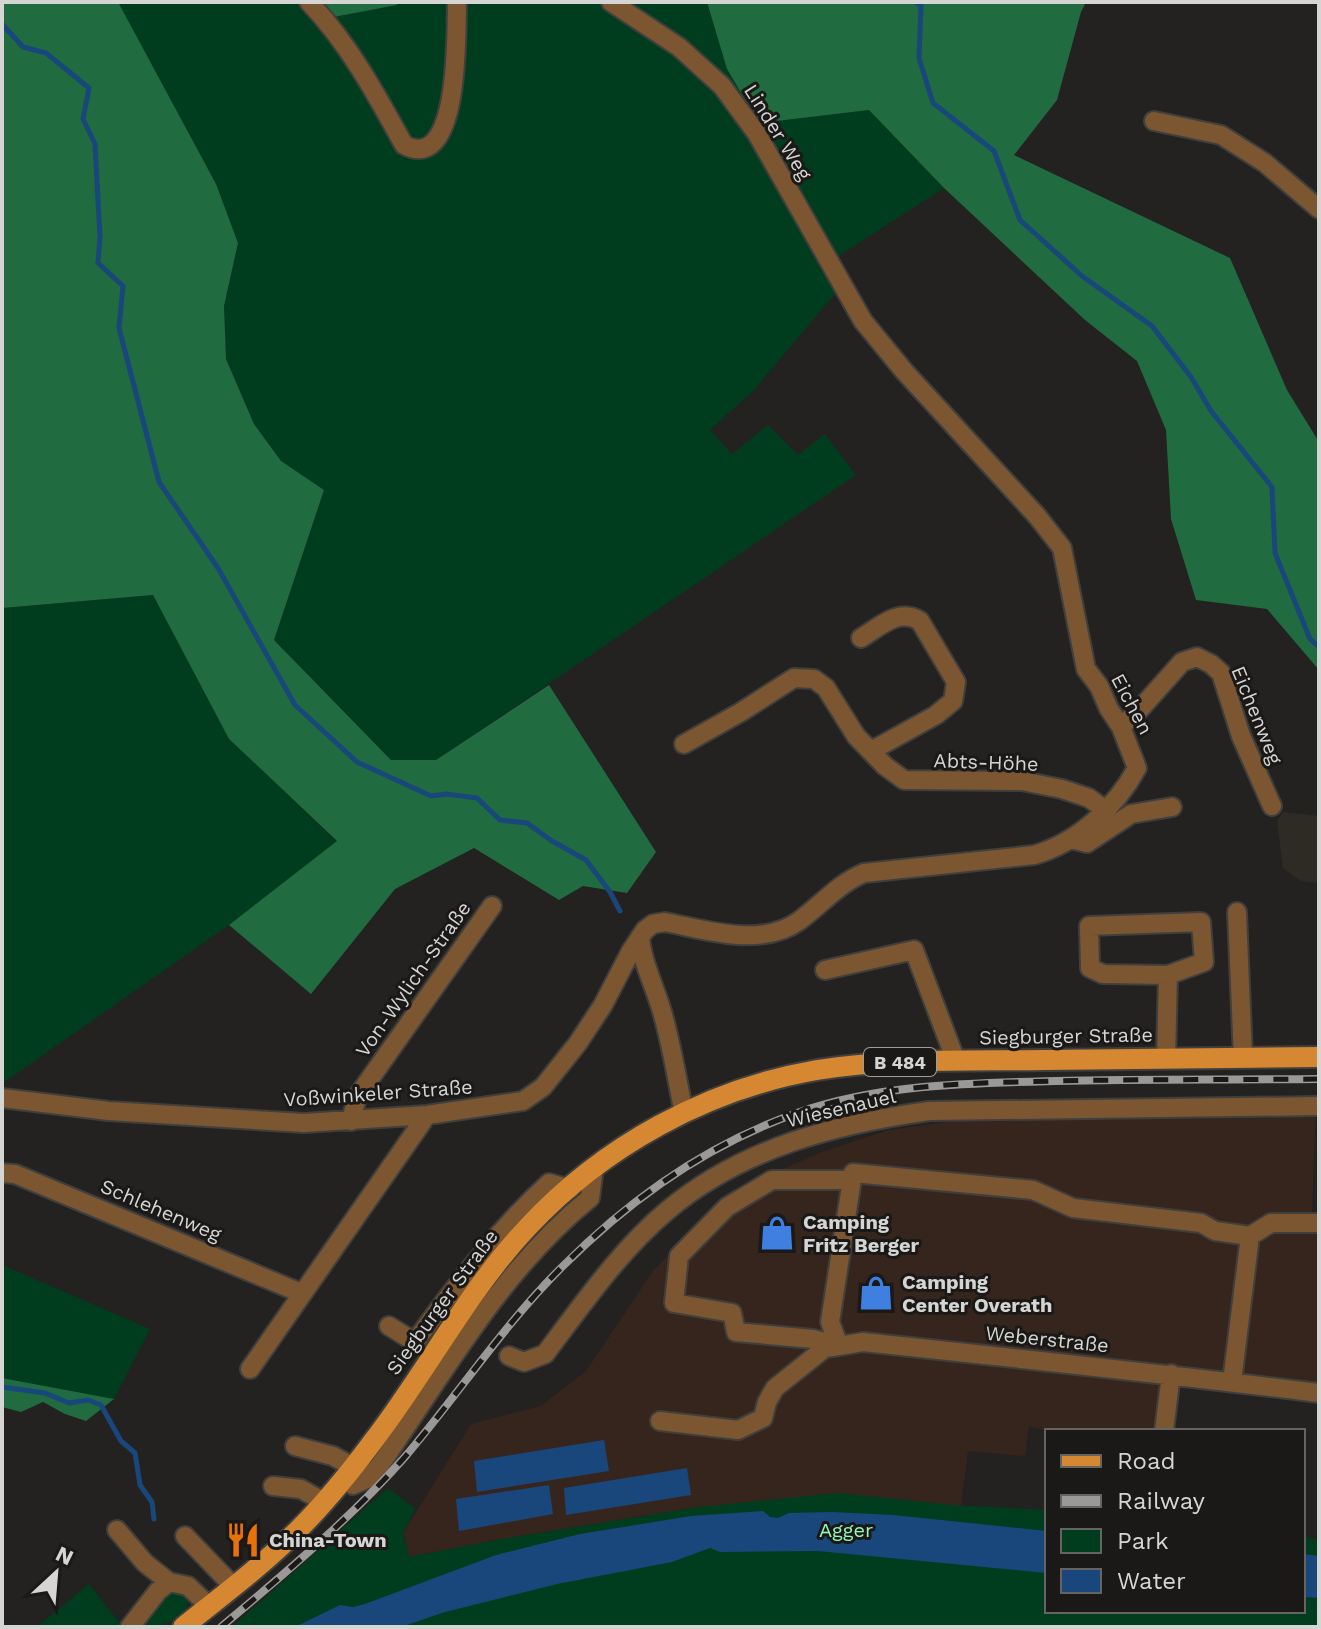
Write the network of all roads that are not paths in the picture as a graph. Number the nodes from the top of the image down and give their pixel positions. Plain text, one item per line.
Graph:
1 (309, 2) edge
2 (457, 2) edge
3 (611, 2) edge
4 (1154, 121) dead end
5 (1319, 209) edge
6 (818, 240) joint
7 (861, 638) dead end
8 (1121, 727) junction
9 (684, 744) dead end
10 (871, 751) junction
11 (1272, 806) dead end
12 (1172, 807) dead end
13 (1105, 810) junction
14 (1072, 839) junction
15 (492, 906) dead end
16 (1237, 912) dead end
17 (635, 944) junction
18 (825, 970) dead end
19 (1168, 975) junction
20 (1319, 1057) edge
21 (1243, 1058) junction
22 (1166, 1059) junction
23 (956, 1061) junction
24 (2, 1098) edge
25 (1319, 1106) edge
26 (684, 1113) junction
27 (427, 1115) junction
28 (351, 1121) junction
29 (594, 1167) junction
30 (2, 1173) edge
31 (852, 1180) junction
32 (570, 1189) junction
33 (1319, 1223) edge
34 (1250, 1236) junction
35 (301, 1293) junction
36 (389, 1326) dead end
37 (839, 1346) junction
38 (509, 1356) dead end
39 (250, 1369) dead end
40 (1171, 1374) junction
41 (1232, 1382) junction
42 (1319, 1393) edge
43 (660, 1421) dead end
44 (1164, 1429) edge
45 (295, 1446) dead end
46 (348, 1473) junction
47 (273, 1486) dead end
48 (324, 1502) junction
49 (117, 1530) dead end
50 (185, 1536) dead end
51 (169, 1582) junction
52 (234, 1587) junction
53 (209, 1606) junction
54 (130, 1627) edge
55 (183, 1627) edge

1 - 2 street
3 - 6 street, Linder Weg
4 - 5 street
6 - 8 street, Eichen
7 - 10 street, Abts-Höhe
8 - 11 street, Eichenweg
8 - 13 street, Eichen
9 - 10 street, Abts-Höhe
10 - 13 street, Abts-Höhe
12 - 14 street
13 - 14 street, Eichen
14 - 17 street, Eichen
15 - 28 street, Von-Wylich-Straße
16 - 21 street
17 - 26 street
17 - 27 street, Voßwinkeler Straße
18 - 23 street
19 - 19 street
19 - 22 street
20 - 21 main road, Siegburger Straße / B 484
21 - 22 main road, Siegburger Straße / B 484
22 - 23 main road, Siegburger Straße / B 484
23 - 26 main road, Siegburger Straße / B 484
24 - 28 street, Voßwinkeler Straße
25 - 38 street, Wiesenauel
26 - 29 main road, Siegburger Straße / B 484
27 - 28 street, Voßwinkeler Straße
27 - 35 street
29 - 32 main road, Siegburger Straße / B 484
29 - 46 street
30 - 35 street, Schlehenweg
31 - 34 street
31 - 37 street
31 - 37 street
32 - 36 street
32 - 46 main road, Siegburger Straße / B 484
33 - 34 street
34 - 41 street
35 - 39 street
37 - 40 street, Weberstraße
37 - 43 street
40 - 41 street, Weberstraße
40 - 44 street
41 - 42 street, Weberstraße
45 - 46 street
46 - 48 main road, Siegburger Straße / B 484
47 - 48 street
48 - 52 main road, Siegburger Straße / B 484
49 - 51 street
50 - 52 street
51 - 53 street
51 - 54 street
52 - 53 main road, Siegburger Straße / B 484
53 - 55 main road, Siegburger Straße / B 484

